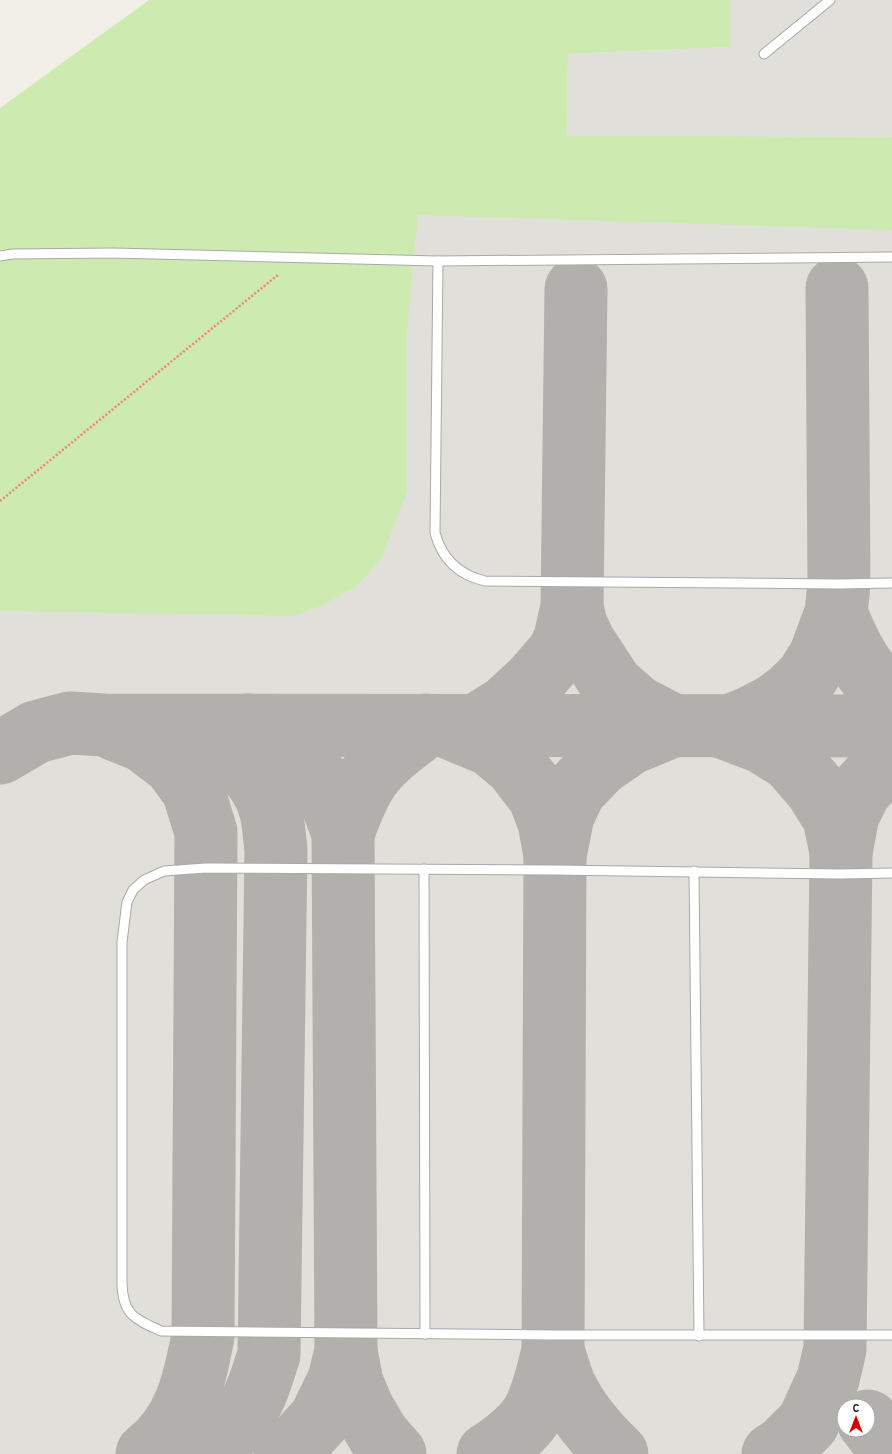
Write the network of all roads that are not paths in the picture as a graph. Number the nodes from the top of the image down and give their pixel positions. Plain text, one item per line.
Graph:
1 (830, 0) edge
2 (764, 54) dead end
3 (0, 256) edge
4 (892, 257) edge
5 (438, 261) junction
6 (892, 583) edge
7 (424, 869) junction
8 (694, 872) junction
9 (892, 873) edge
10 (425, 1334) junction
11 (892, 1335) edge
12 (699, 1336) junction

1 - 2 lane
3 - 5 lane
4 - 5 lane
5 - 6 lane
7 - 8 lane
7 - 10 lane
7 - 10 lane
8 - 9 lane
8 - 12 lane
10 - 12 lane
11 - 12 lane

